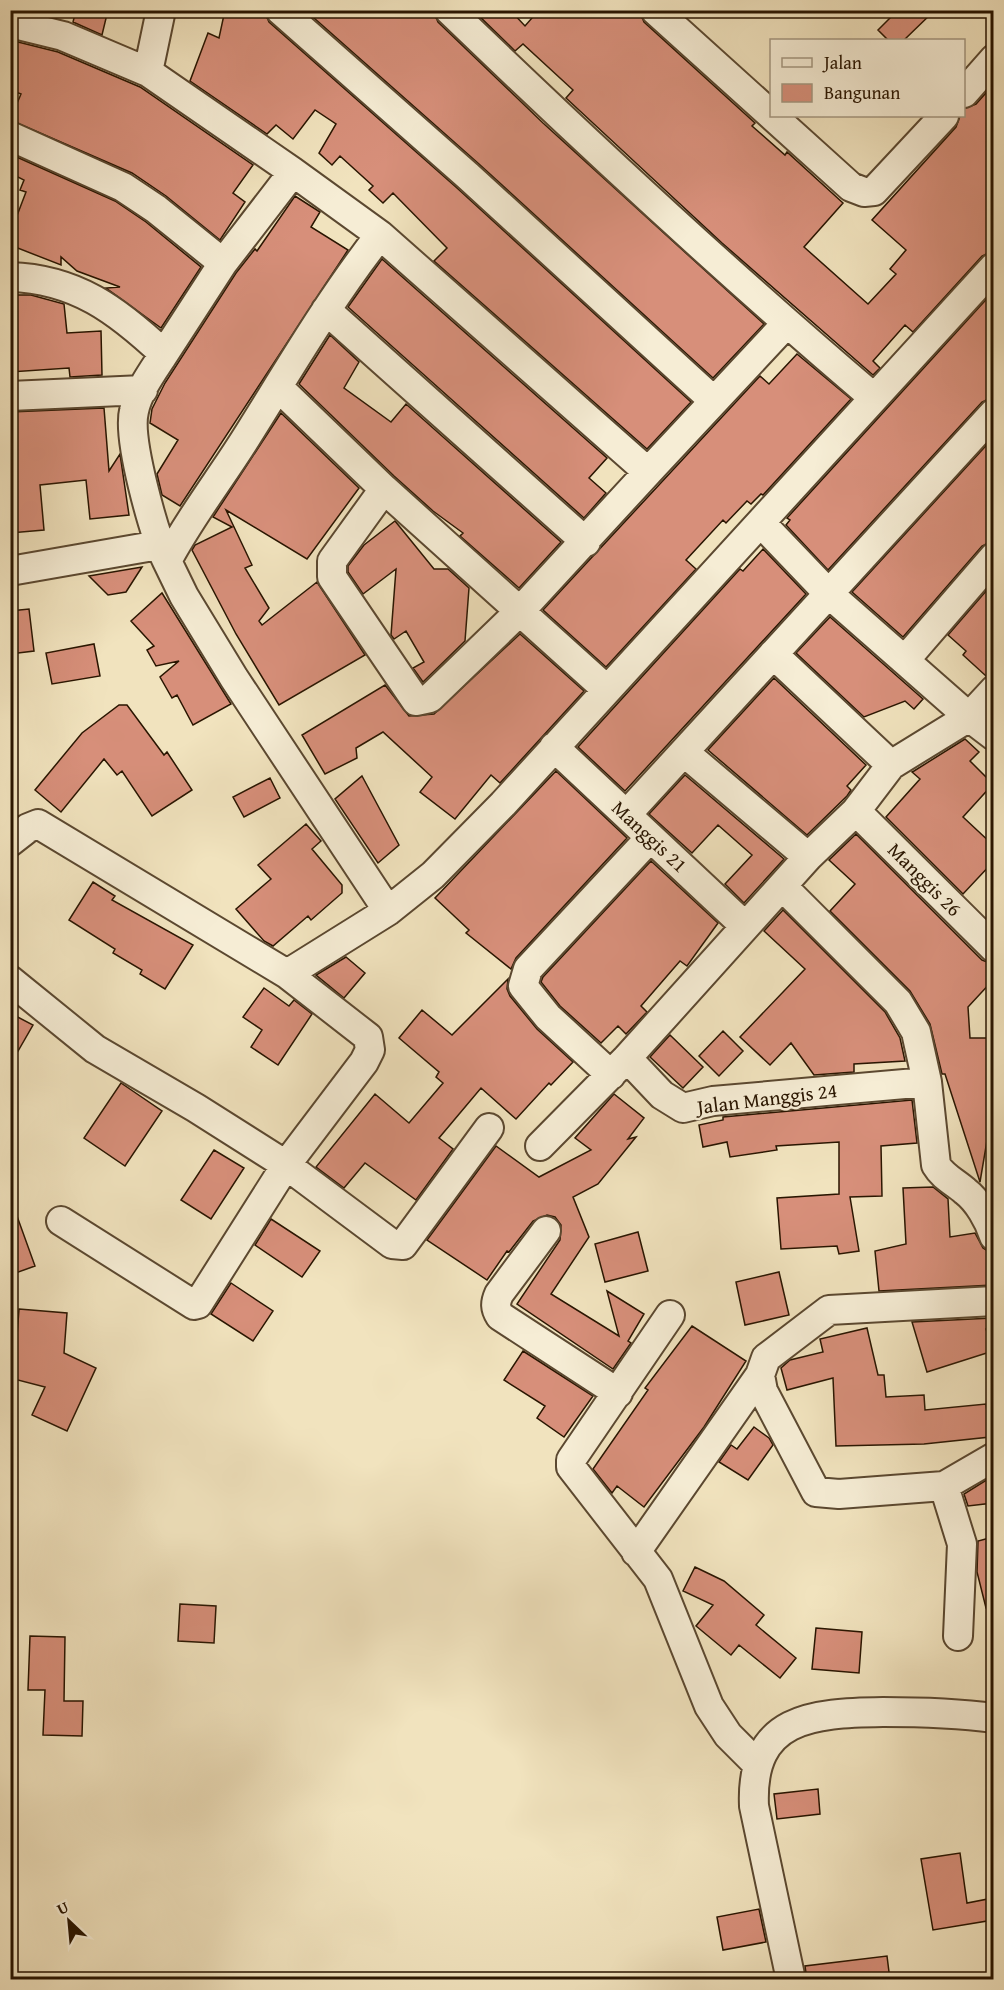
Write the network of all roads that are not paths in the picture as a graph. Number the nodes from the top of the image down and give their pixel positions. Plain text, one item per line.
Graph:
1 (161, 10) edge
2 (280, 10) edge
3 (449, 10) edge
4 (655, 10) edge
5 (10, 22) edge
6 (65, 23) edge
7 (993, 59) edge
8 (148, 72) junction
9 (965, 91) edge
10 (770, 114) edge
11 (773, 117) edge
12 (943, 117) edge
13 (10, 136) edge
14 (293, 172) junction
15 (380, 235) junction
16 (223, 263) junction
17 (993, 267) edge
18 (11, 276) edge
19 (326, 310) junction
20 (787, 323) junction
21 (164, 354) junction
22 (278, 387) junction
23 (142, 390) junction
24 (10, 396) edge
25 (873, 397) junction
26 (714, 401) junction
27 (993, 413) edge
28 (648, 472) junction
29 (384, 489) junction
30 (761, 522) junction
31 (586, 542) junction
32 (163, 553) junction
33 (993, 557) edge
34 (10, 572) edge
35 (829, 594) junction
36 (520, 611) junction
37 (773, 654) junction
38 (905, 660) junction
39 (605, 688) junction
40 (993, 690) edge
41 (969, 717) junction
42 (993, 736) edge
43 (554, 747) junction
44 (685, 753) junction
45 (891, 765) junction
46 (856, 811) junction
47 (627, 814) junction
48 (650, 838) junction
49 (10, 842) edge
50 (808, 857) junction
51 (783, 887) junction
52 (388, 910) junction
53 (745, 926) junction
54 (993, 948) edge
55 (287, 974) junction
56 (10, 980) edge
57 (619, 1066) junction
58 (927, 1082) junction
59 (489, 1128) dead end
60 (540, 1146) dead end
61 (286, 1165) junction
62 (61, 1221) dead end
63 (546, 1231) dead end
64 (993, 1236) edge
65 (993, 1301) edge
66 (670, 1315) dead end
67 (760, 1375) junction
68 (618, 1394) junction
69 (993, 1457) edge
70 (944, 1486) junction
71 (636, 1552) junction
72 (958, 1636) dead end
73 (993, 1718) edge
74 (757, 1764) junction
75 (791, 1980) edge

1 - 8 street
2 - 26 street
3 - 20 street
4 - 10 street
5 - 6 street
6 - 8 street
7 - 9 street
8 - 14 street
11 - 12 street
13 - 16 street
14 - 15 street
14 - 16 street
15 - 19 street
15 - 28 street
16 - 21 street
17 - 25 street
18 - 21 street
19 - 22 street
19 - 31 street
20 - 25 street
20 - 26 street
21 - 23 street
22 - 29 street
22 - 32 street
23 - 24 street
23 - 32 street
25 - 30 street
26 - 28 street
27 - 35 street
28 - 31 street
29 - 36 street
29 - 36 street
30 - 35 street
30 - 39 street
31 - 36 street
32 - 34 street
32 - 52 street
33 - 38 street
35 - 37 street
35 - 38 street
36 - 39 street
37 - 44 street
37 - 45 street
38 - 41 street
39 - 43 street
40 - 41 street
41 - 42 street
41 - 45 street
43 - 47 street, Manggis 21
43 - 52 street
44 - 47 street
44 - 50 street
45 - 46 street
46 - 50 street
46 - 54 street, Manggis 26
47 - 48 street, Manggis 21
48 - 53 street, Manggis 21
48 - 57 street, Jalan Manggis 24
49 - 55 street
50 - 51 street
51 - 53 street
51 - 58 street
52 - 55 street
53 - 57 street
55 - 61 street
56 - 61 street
57 - 58 street, Jalan Manggis 24
57 - 60 street
58 - 64 street
59 - 61 street
61 - 62 street
63 - 68 street
65 - 67 street
66 - 68 street
67 - 70 street
67 - 71 street
68 - 71 street
69 - 70 street
70 - 72 street
71 - 74 street
73 - 74 street
74 - 75 street

